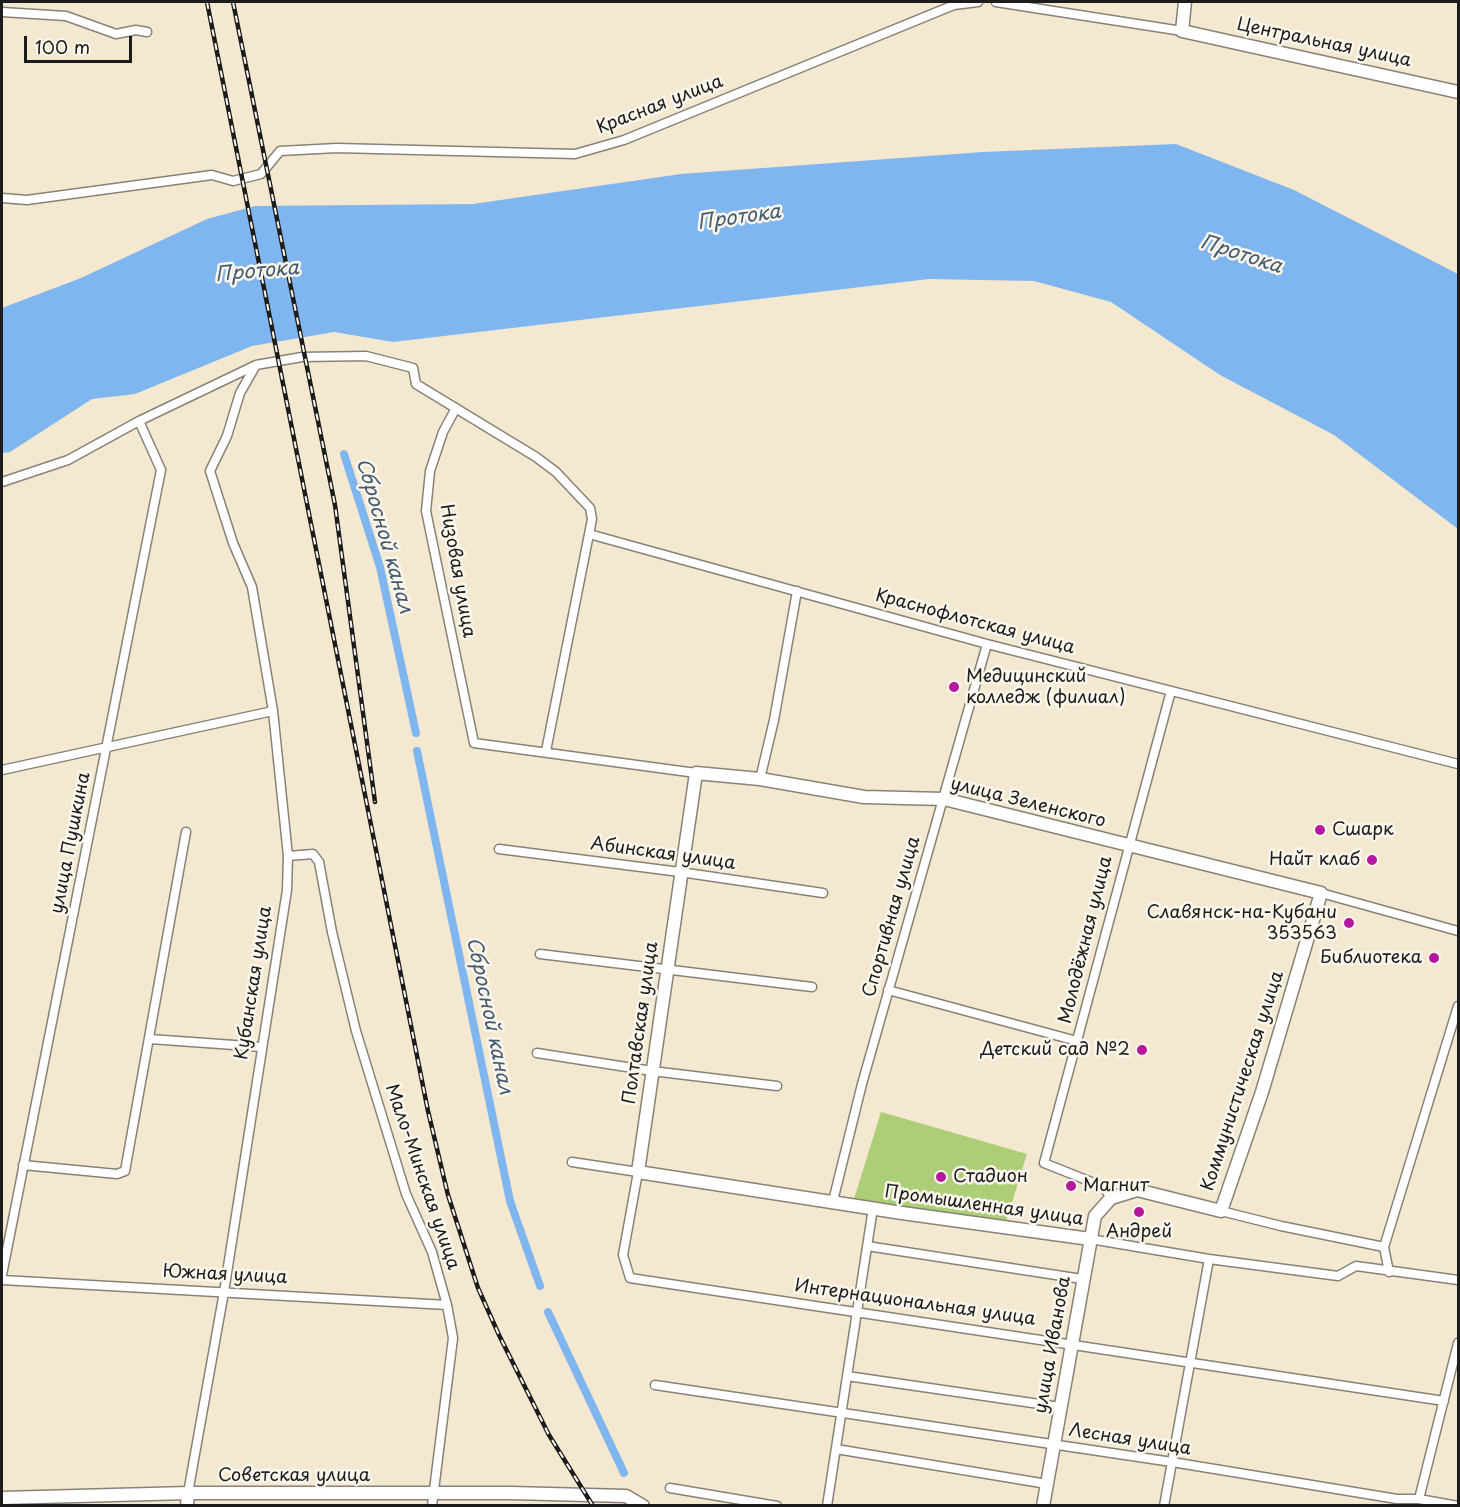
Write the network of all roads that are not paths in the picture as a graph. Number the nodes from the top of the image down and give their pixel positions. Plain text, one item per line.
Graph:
1 (978, 2) edge
2 (996, 2) edge
3 (1185, 2) edge
4 (954, 3) edge
5 (2, 12) edge
6 (1182, 31) junction
7 (147, 32) dead end
8 (1458, 92) edge
9 (2, 198) edge
10 (256, 365) junction
11 (456, 408) junction
12 (139, 421) junction
13 (2, 482) edge
14 (589, 534) junction
15 (797, 591) junction
16 (987, 644) junction
17 (1171, 691) junction
18 (273, 711) junction
19 (474, 743) joint
20 (108, 745) junction
21 (546, 751) junction
22 (1458, 764) edge
23 (2, 770) edge
24 (696, 772) junction
25 (760, 779) junction
26 (944, 799) junction
27 (186, 832) dead end
28 (1127, 846) junction
29 (499, 849) dead end
30 (288, 856) junction
31 (680, 872) junction
32 (1321, 893) junction
33 (823, 894) dead end
34 (1458, 920) edge
35 (1456, 930) edge
36 (540, 954) dead end
37 (666, 969) junction
38 (812, 987) dead end
39 (888, 990) junction
40 (1458, 1006) edge
41 (150, 1039) junction
42 (1077, 1041) junction
43 (262, 1047) junction
44 (537, 1053) dead end
45 (652, 1071) junction
46 (777, 1086) dead end
47 (572, 1162) dead end
48 (23, 1165) junction
49 (638, 1172) junction
50 (1111, 1198) junction
51 (833, 1201) junction
52 (873, 1208) junction
53 (1221, 1211) junction
54 (1090, 1239) junction
55 (867, 1246) junction
56 (1384, 1247) junction
57 (1209, 1259) junction
58 (1389, 1272) junction
59 (2, 1275) edge
60 (630, 1278) joint
61 (1082, 1279) junction
62 (2, 1280) edge
63 (1458, 1280) edge
64 (224, 1292) junction
65 (447, 1305) junction
66 (857, 1311) junction
67 (1072, 1343) junction
68 (1458, 1343) edge
69 (1190, 1361) junction
70 (847, 1376) junction
71 (655, 1385) dead end
72 (1444, 1401) junction
73 (1060, 1407) junction
74 (841, 1414) junction
75 (1054, 1445) junction
76 (836, 1449) junction
77 (1172, 1462) junction
78 (1047, 1484) junction
79 (670, 1488) dead end
80 (2, 1498) edge
81 (188, 1499) edge
82 (1419, 1499) junction
83 (433, 1500) edge
84 (1396, 1502) edge
85 (643, 1506) edge
86 (777, 1506) edge
87 (827, 1506) edge
88 (1043, 1506) edge
89 (1164, 1506) edge
90 (1458, 1506) edge

1 - 4 street, Красная улица
2 - 6 street
3 - 6 street
4 - 9 street, Красная улица
5 - 7 street
6 - 8 street, Центральная улица
10 - 11 street
10 - 12 street
10 - 18 street, Кубанская улица
11 - 14 street
11 - 19 street, Низовая улица
12 - 13 street
12 - 20 street, улица Пушкина
14 - 15 street, Краснофлотская улица
14 - 21 street
15 - 16 street, Краснофлотская улица
15 - 25 street
16 - 17 street, Краснофлотская улица
16 - 26 street, Спортивная улица
17 - 22 street, Краснофлотская улица
17 - 28 street, Молодёжная улица
18 - 20 street
18 - 30 street, Кубанская улица
19 - 21 street, улица Зеленского
20 - 23 street
20 - 48 street, улица Пушкина
21 - 24 street, улица Зеленского
24 - 25 street, улица Зеленского
24 - 31 street, Полтавская улица
25 - 26 street, улица Зеленского
26 - 28 street, улица Зеленского
26 - 39 street, Спортивная улица
27 - 41 street
28 - 32 street, улица Зеленского
28 - 42 street, Молодёжная улица
29 - 31 street, Абинская улица
30 - 43 street, Кубанская улица
30 - 65 street, Мало-Минская улица
31 - 33 street, Абинская улица
31 - 37 street, Полтавская улица
32 - 35 street, улица Зеленского
32 - 53 street, Коммунистическая улица
34 - 35 street
36 - 37 street
37 - 38 street
37 - 45 street, Полтавская улица
39 - 42 street
39 - 51 street, Спортивная улица
40 - 56 street
41 - 43 street
41 - 48 street
42 - 50 street, Молодёжная улица
43 - 64 street, Кубанская улица
44 - 45 street
45 - 46 street
45 - 49 street, Полтавская улица
47 - 49 street, Промышленная улица
48 - 59 street, улица Пушкина
49 - 51 street, Промышленная улица
49 - 60 street, Полтавская улица
50 - 53 street
50 - 54 street, улица Иванова
51 - 52 street, Промышленная улица
52 - 54 street, Промышленная улица
52 - 55 street
53 - 56 street
54 - 57 street, Промышленная улица
54 - 61 street, улица Иванова
55 - 61 street
55 - 66 street
56 - 58 street
57 - 58 street, Промышленная улица
57 - 69 street
58 - 63 street, Промышленная улица
60 - 66 street, Интернациональная улица
61 - 67 street, улица Иванова
62 - 64 street, Южная улица
64 - 65 street, Южная улица
64 - 81 street, Кубанская улица
65 - 83 street, Мало-Минская улица
66 - 67 street, Интернациональная улица
66 - 70 street
67 - 69 street, Интернациональная улица
67 - 73 street, улица Иванова
68 - 72 street
69 - 72 street, Интернациональная улица
69 - 77 street
70 - 73 street
70 - 74 street
71 - 74 street, Лесная улица
72 - 82 street
73 - 75 street, улица Иванова
74 - 75 street, Лесная улица
74 - 76 street
75 - 77 street, Лесная улица
75 - 78 street, улица Иванова
76 - 78 street
76 - 87 street
77 - 84 street, Лесная улица
77 - 89 street
78 - 88 street, улица Иванова
79 - 86 street
80 - 81 street, Советская улица
81 - 83 street, Советская улица
82 - 84 street, Лесная улица
82 - 90 street, Лесная улица
83 - 85 street, Советская улица

